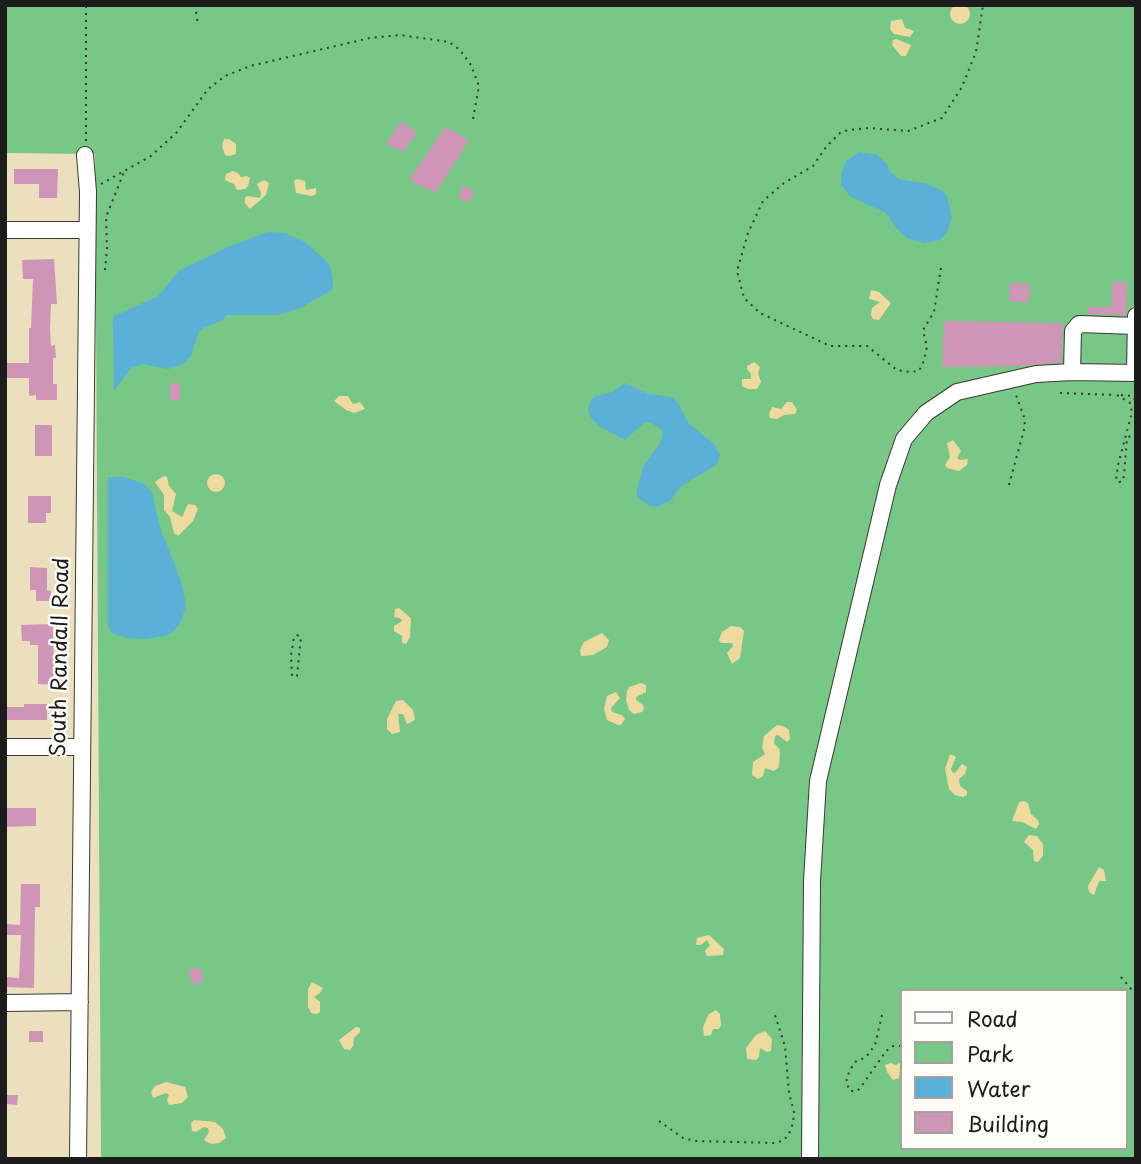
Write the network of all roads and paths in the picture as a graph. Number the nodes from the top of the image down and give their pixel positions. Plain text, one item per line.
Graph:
1 (86, 5) edge
2 (195, 5) edge
3 (983, 5) edge
4 (198, 26) dead end
5 (473, 120) dead end
6 (86, 155) joint
7 (124, 172) junction
8 (88, 192) junction
9 (5, 230) edge
10 (87, 230) junction
11 (941, 268) dead end
12 (105, 270) dead end
13 (1136, 315) edge
14 (1136, 326) edge
15 (1072, 372) junction
16 (1135, 373) edge
17 (1015, 387) dead end
18 (1060, 393) dead end
19 (1116, 395) junction
20 (1136, 401) edge
21 (1136, 433) edge
22 (1009, 485) dead end
23 (297, 676) joint
24 (5, 747) edge
25 (81, 747) junction
26 (1121, 977) dead end
27 (1136, 995) edge
28 (80, 1002) junction
29 (5, 1003) edge
30 (775, 1015) dead end
31 (882, 1015) dead end
32 (900, 1046) edge
33 (659, 1121) dead end
34 (78, 1159) edge
35 (810, 1159) edge

1 - 6 path
2 - 4 path
3 - 11 path
5 - 7 path
6 - 8 street, South Randall Road
7 - 8 path
7 - 12 path
8 - 10 street, South Randall Road
9 - 10 street
10 - 25 street, South Randall Road
13 - 14 street
14 - 15 street
14 - 16 street
15 - 16 street
15 - 35 street
17 - 22 path
18 - 19 path
19 - 20 path
19 - 21 path
23 - 23 path
24 - 25 street
25 - 28 street, South Randall Road
26 - 27 path
28 - 29 street
28 - 34 street, South Randall Road
30 - 33 path
31 - 32 path

